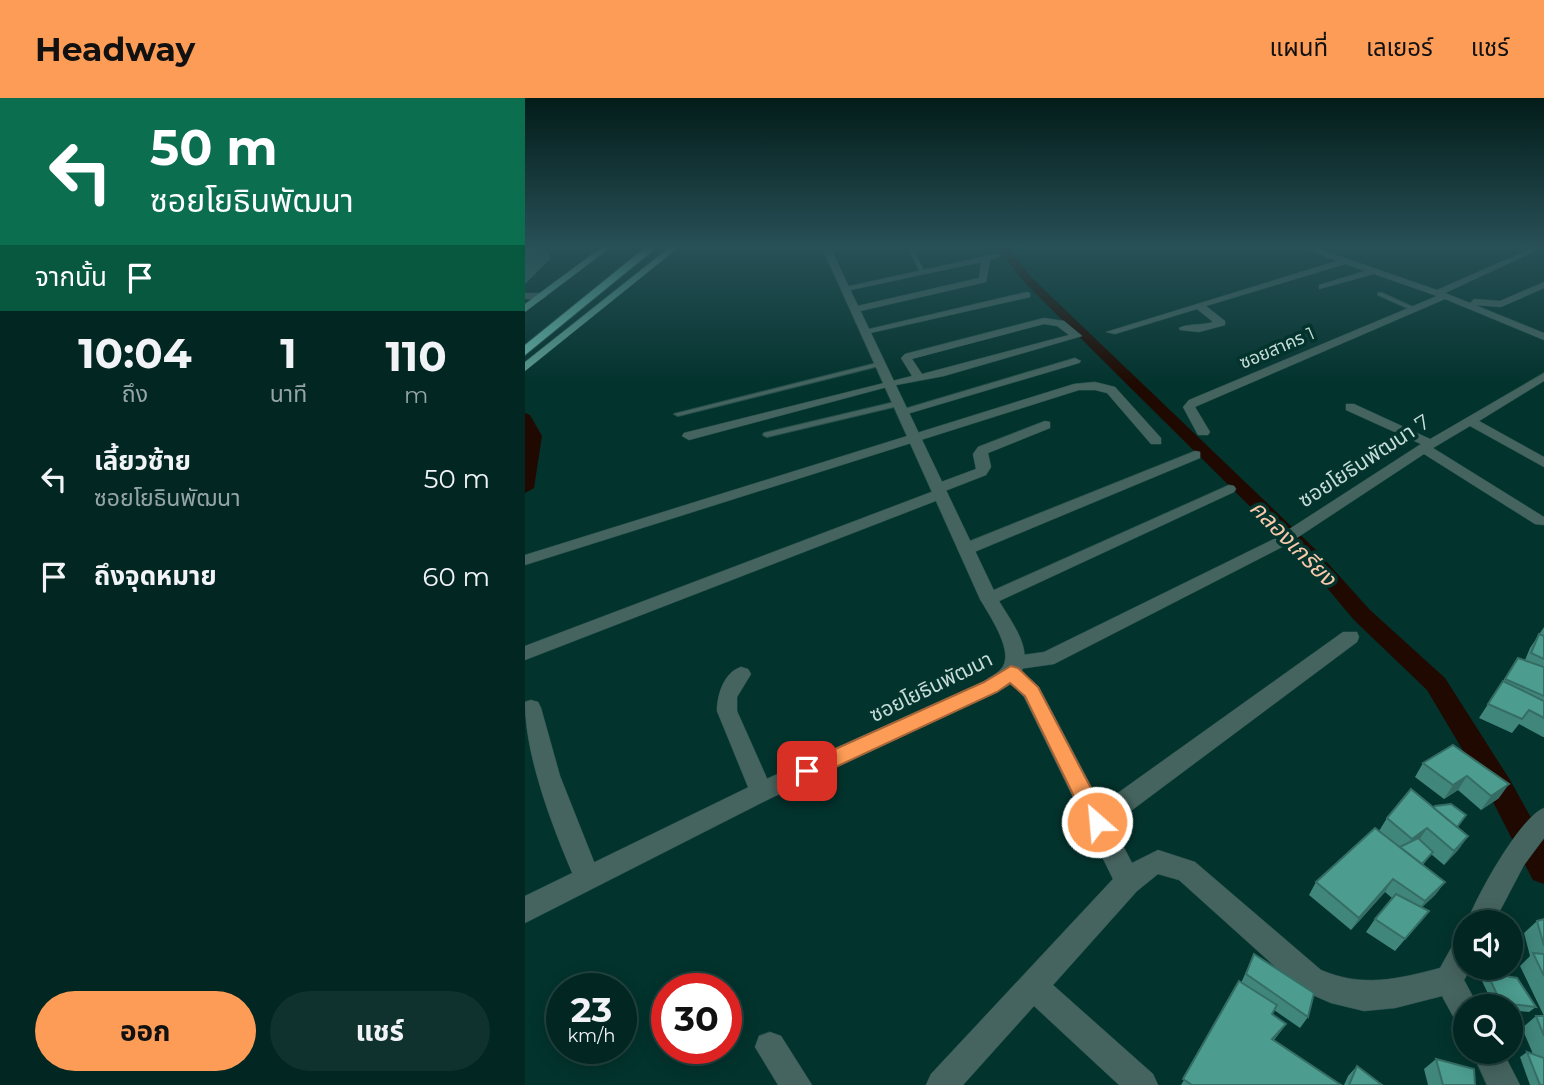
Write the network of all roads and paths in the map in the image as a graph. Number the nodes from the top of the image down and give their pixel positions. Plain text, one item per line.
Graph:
1 (546, 293) edge
2 (597, 293) edge
3 (618, 293) edge
4 (848, 293) edge
5 (926, 293) edge
6 (1238, 293) edge
7 (1437, 293) edge
8 (1446, 293) edge
9 (1525, 293) edge
10 (1380, 294) dead end
11 (1027, 295) dead end
12 (1442, 295) junction
13 (525, 296) edge
14 (542, 296) junction
15 (1464, 304) junction
16 (1198, 305) junction
17 (525, 309) edge
18 (856, 309) junction
19 (1414, 309) junction
20 (1184, 328) dead end
21 (866, 331) junction
22 (1111, 332) dead end
23 (1544, 337) edge
24 (525, 351) edge
25 (1075, 361) dead end
26 (881, 364) junction
27 (525, 368) edge
28 (1544, 376) edge
29 (919, 377) junction
30 (890, 383) junction
31 (901, 407) junction
32 (1350, 407) dead end
33 (678, 414) dead end
34 (1470, 421) junction
35 (1045, 425) dead end
36 (1203, 432) dead end
37 (767, 435) dead end
38 (689, 436) dead end
39 (915, 437) junction
40 (1156, 441) dead end
41 (1427, 446) junction
42 (1195, 455) dead end
43 (1544, 463) edge
44 (1229, 489) dead end
45 (939, 491) junction
46 (1540, 521) dead end
47 (966, 549) junction
48 (525, 560) edge
49 (989, 599) junction
50 (1350, 638) dead end
51 (525, 653) edge
52 (1013, 667) junction
53 (741, 674) dead end
54 (531, 708) dead end
55 (761, 792) junction
56 (1544, 819) edge
57 (1097, 822) junction
58 (587, 877) junction
59 (1128, 882) junction
60 (525, 910) edge
61 (1487, 910) edge
62 (1453, 973) edge
63 (1449, 980) junction
64 (1033, 986) junction
65 (1456, 994) edge
66 (770, 1047) dead end
67 (1493, 1064) edge
68 (796, 1085) edge
69 (942, 1085) edge
70 (1142, 1085) edge
71 (1504, 1085) edge

1 - 14 main road
2 - 24 highway
3 - 27 main road
4 - 18 street, ซอยโยธินพัฒนา
5 - 18 street
6 - 16 street
7 - 12 street
8 - 12 street, ซอยสาคร 1
9 - 15 street
10 - 19 lane
11 - 21 street
12 - 15 street
12 - 19 street, ซอยสาคร 1
13 - 14 street
14 - 17 main road
15 - 23 street
16 - 20 street
16 - 22 street
18 - 21 street, ซอยโยธินพัฒนา
19 - 36 street, ซอยสาคร 1
21 - 26 street, ซอยโยธินพัฒนา
25 - 31 street
26 - 30 street, ซอยโยธินพัฒนา
26 - 33 lane
28 - 34 street, ซอยโยธินพัฒนา 7
29 - 29 street
29 - 30 street
30 - 31 street, ซอยโยธินพัฒนา
30 - 38 street
31 - 37 lane
31 - 39 street, ซอยโยธินพัฒนา
32 - 41 street
34 - 41 street, ซอยโยธินพัฒนา 7
34 - 43 street
35 - 45 street
39 - 40 street
39 - 45 street, ซอยโยธินพัฒนา
39 - 48 street
41 - 46 street
41 - 52 street, ซอยโยธินพัฒนา 7
42 - 47 street
44 - 49 street
45 - 47 street, ซอยโยธินพัฒนา
45 - 51 street
47 - 49 street, ซอยโยธินพัฒนา
49 - 52 street, ซอยโยธินพัฒนา
50 - 57 street
52 - 55 street, ซอยโยธินพัฒนา
52 - 57 street
53 - 55 street
54 - 58 street
55 - 58 street, ซอยโยธินพัฒนา
56 - 61 street
57 - 59 street
58 - 60 street, ซอยโยธินพัฒนา
59 - 63 street
59 - 64 street
62 - 63 street
63 - 65 street
64 - 69 street
64 - 70 street
66 - 68 street
67 - 71 street

